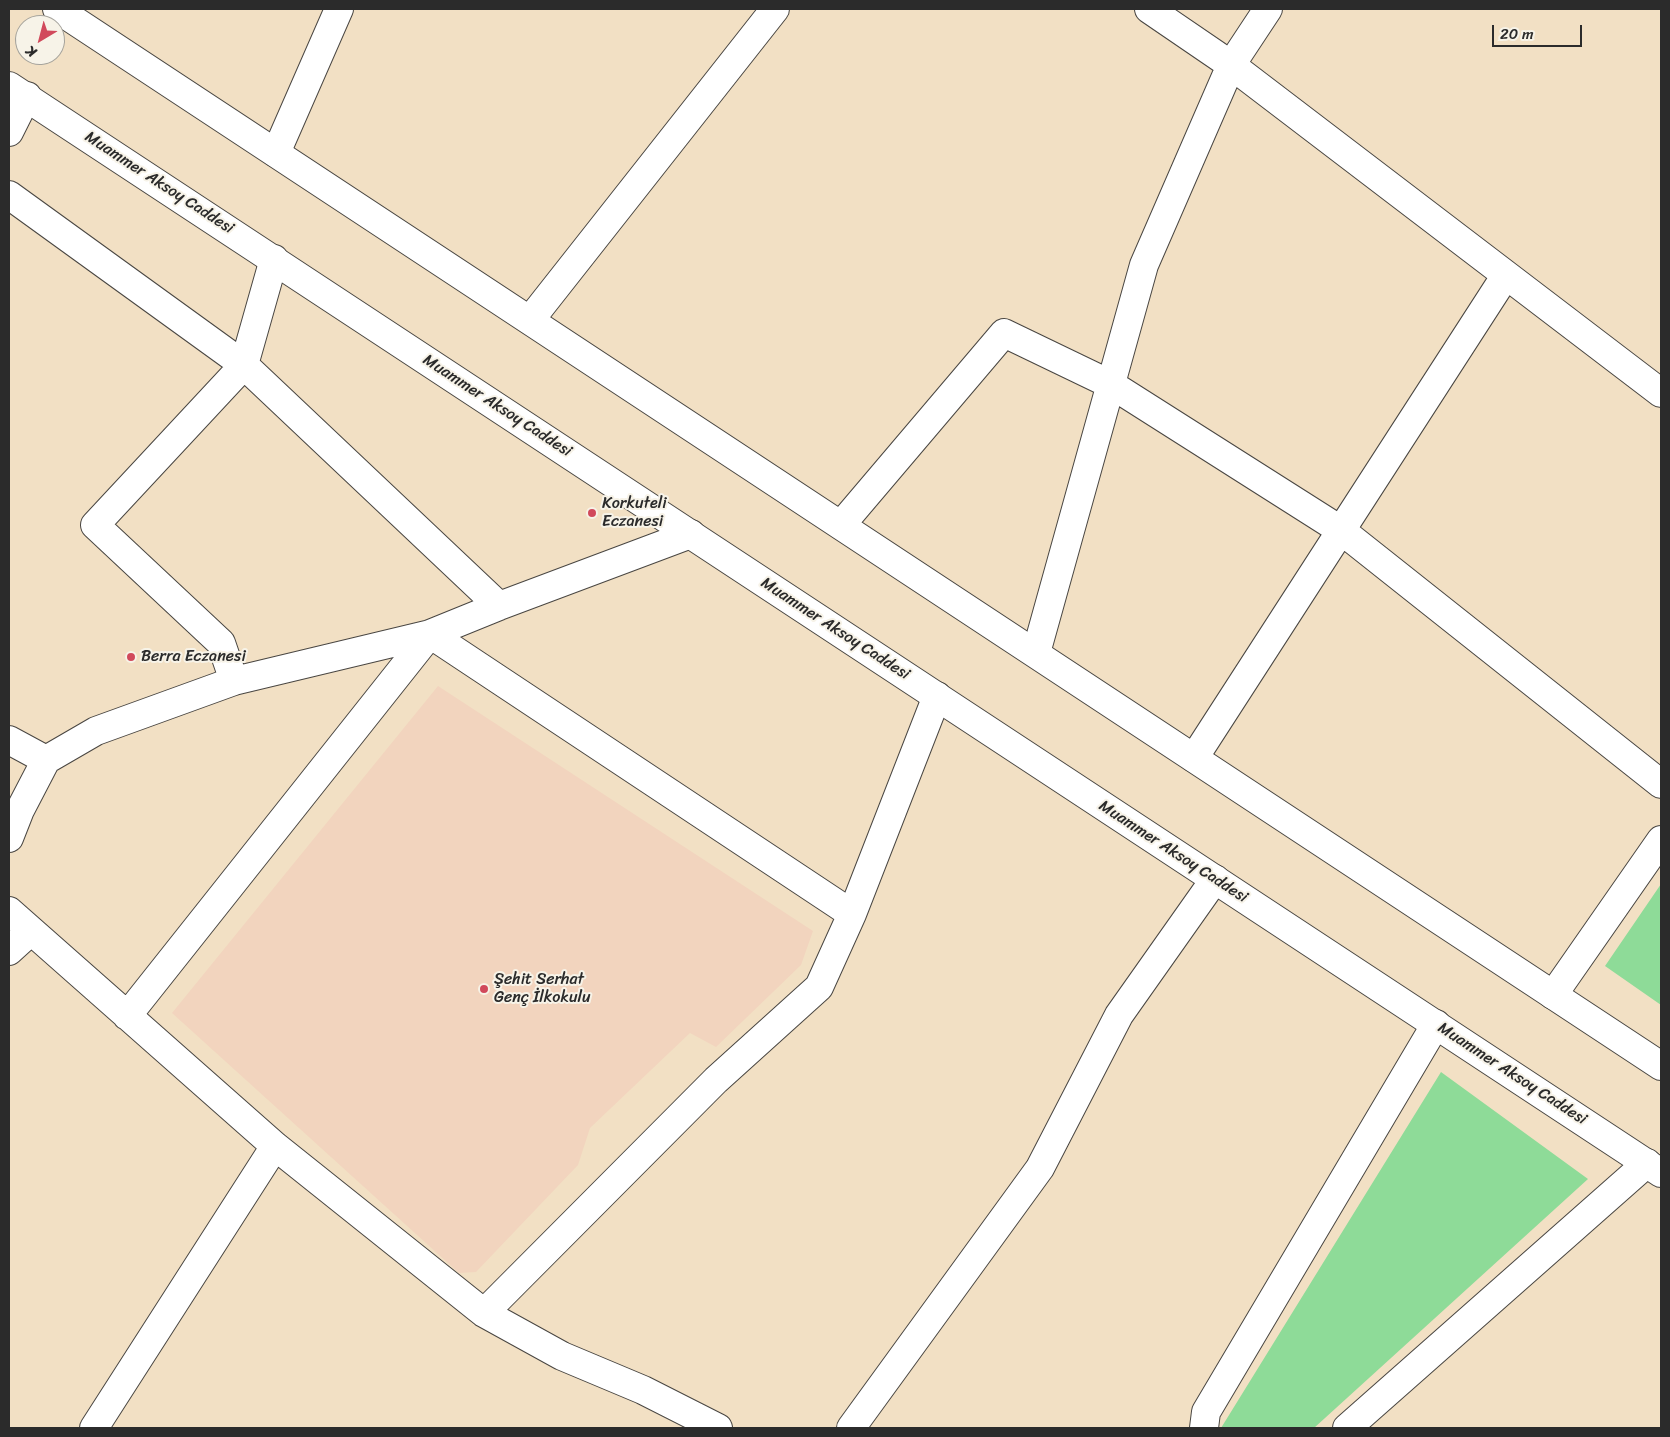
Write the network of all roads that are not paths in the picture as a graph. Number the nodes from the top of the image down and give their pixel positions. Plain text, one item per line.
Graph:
1 (58, 9) edge
2 (339, 9) edge
3 (775, 9) edge
4 (1149, 9) edge
5 (1268, 9) edge
6 (1231, 65) junction
7 (18, 91) edge
8 (9, 132) edge
9 (276, 153) junction
10 (9, 195) edge
11 (274, 259) junction
12 (1506, 275) junction
13 (530, 320) junction
14 (244, 365) junction
15 (1112, 384) junction
16 (1661, 393) edge
17 (842, 525) junction
18 (1342, 531) junction
19 (691, 534) junction
20 (499, 606) junction
21 (430, 634) junction
22 (1036, 653) junction
23 (234, 681) junction
24 (937, 696) junction
25 (9, 740) edge
26 (1194, 758) junction
27 (46, 760) junction
28 (1661, 784) edge
29 (9, 838) edge
30 (1661, 840) edge
31 (1215, 879) junction
32 (852, 914) junction
33 (17, 921) edge
34 (9, 951) edge
35 (1553, 995) junction
36 (127, 1016) junction
37 (1436, 1024) junction
38 (1661, 1066) edge
39 (275, 1146) junction
40 (1654, 1168) edge
41 (484, 1313) junction
42 (94, 1428) edge
43 (718, 1428) edge
44 (852, 1428) edge
45 (1204, 1428) edge
46 (1347, 1428) edge

1 - 9 street
2 - 9 street
3 - 13 street
4 - 6 street
5 - 6 street
6 - 12 street
6 - 15 street
7 - 8 street
7 - 11 street, Muammer Aksoy Caddesi
9 - 13 street
10 - 14 street
11 - 14 street
11 - 19 street, Muammer Aksoy Caddesi
12 - 16 street
12 - 18 street
13 - 17 street
14 - 20 street
14 - 23 street
15 - 17 street
15 - 18 street
15 - 22 street
17 - 22 street
18 - 26 street
18 - 28 street
19 - 20 street
19 - 24 street, Muammer Aksoy Caddesi
20 - 21 street
21 - 23 street
21 - 32 street
21 - 36 street
22 - 26 street
23 - 27 street
24 - 31 street, Muammer Aksoy Caddesi
24 - 32 street
25 - 27 street
26 - 35 street
27 - 29 street
30 - 35 street
31 - 37 street, Muammer Aksoy Caddesi
31 - 44 street
32 - 41 street
33 - 34 street
33 - 36 street
35 - 38 street
36 - 39 street
37 - 40 street, Muammer Aksoy Caddesi
37 - 45 street
39 - 41 street
39 - 42 street
40 - 46 street
41 - 43 street

